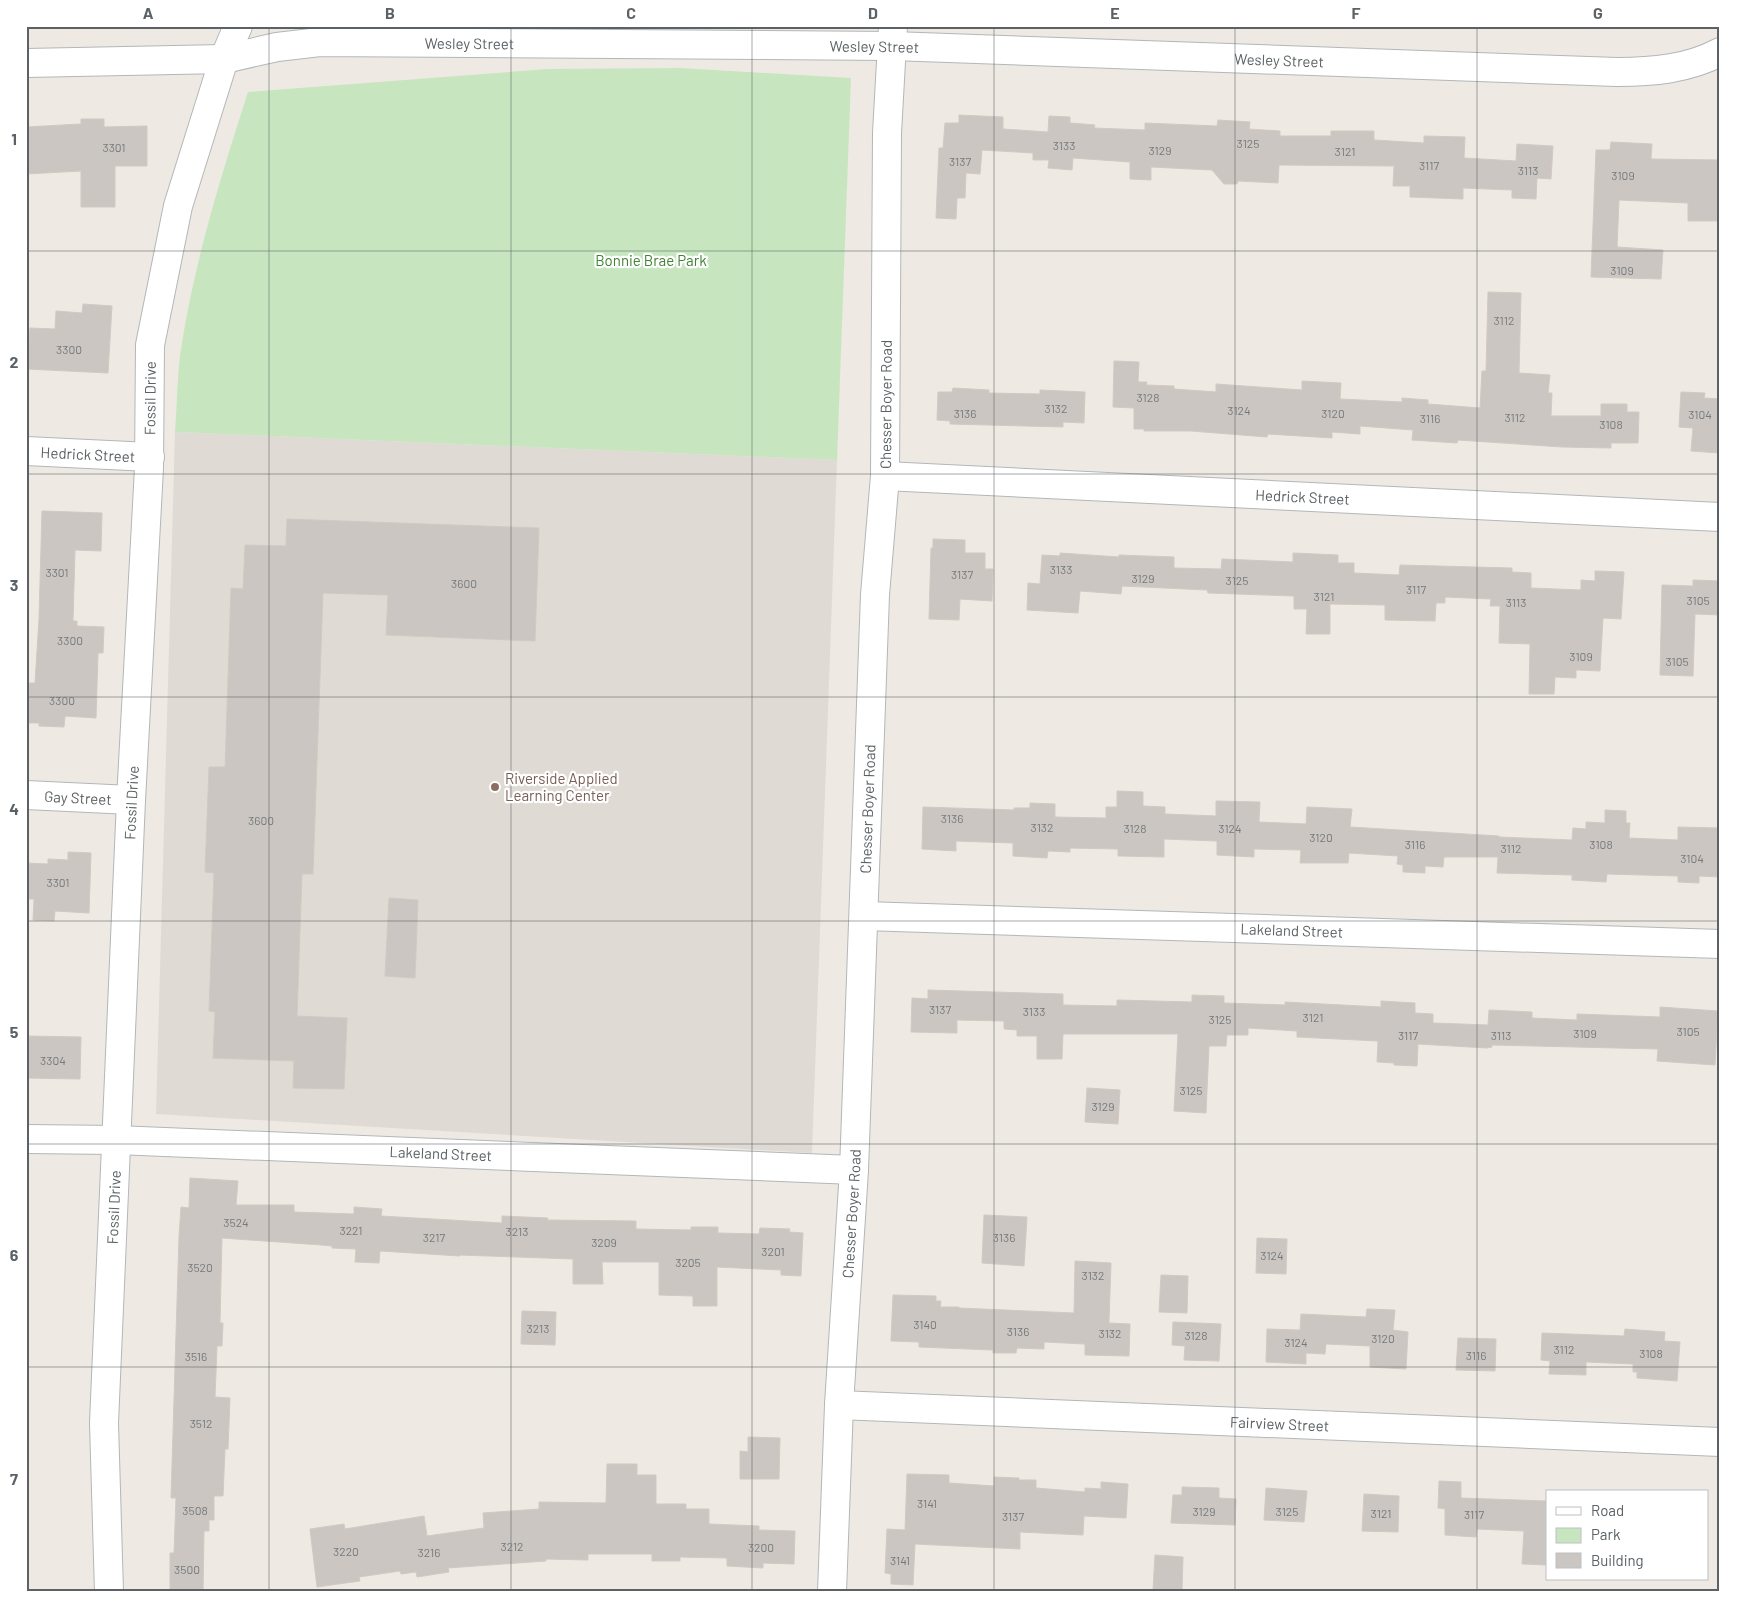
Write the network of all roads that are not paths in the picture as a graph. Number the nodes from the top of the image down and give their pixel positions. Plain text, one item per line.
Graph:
1 (238, 26) edge
2 (892, 36) edge
3 (1720, 52) edge
4 (224, 59) junction
5 (26, 63) edge
6 (26, 451) edge
7 (150, 457) junction
8 (885, 476) junction
9 (1720, 516) edge
10 (26, 795) edge
11 (131, 800) junction
12 (864, 916) junction
13 (1720, 944) edge
14 (26, 1140) edge
15 (116, 1140) junction
16 (854, 1170) junction
17 (839, 1405) junction
18 (1720, 1442) edge
19 (109, 1592) edge
20 (832, 1592) edge

1 - 4 street, Fossil Drive
2 - 3 street, Wesley Street
2 - 4 street, Wesley Street
2 - 8 street, Chesser Boyer Road
4 - 5 street, Wesley Street
4 - 7 street, Fossil Drive
6 - 7 street, Hedrick Street
7 - 11 street, Fossil Drive
8 - 9 street, Hedrick Street
8 - 12 street, Chesser Boyer Road
10 - 11 street, Gay Street
11 - 15 street, Fossil Drive
12 - 13 street, Lakeland Street
12 - 16 street, Chesser Boyer Road
14 - 15 street, Lakeland Street
15 - 16 street, Lakeland Street
15 - 19 street, Fossil Drive
16 - 17 street, Chesser Boyer Road
17 - 18 street, Fairview Street
17 - 20 street, Chesser Boyer Road

